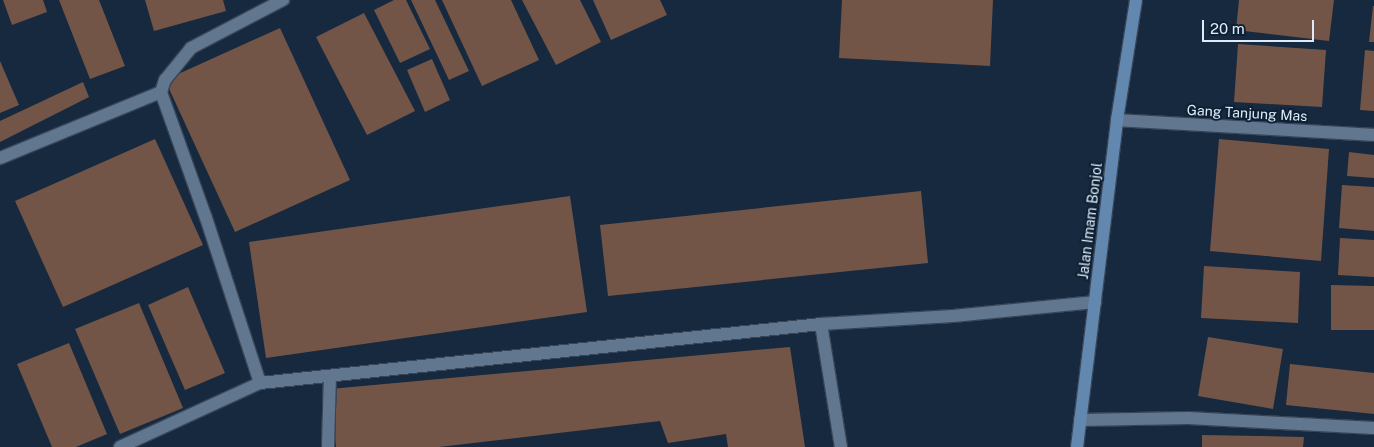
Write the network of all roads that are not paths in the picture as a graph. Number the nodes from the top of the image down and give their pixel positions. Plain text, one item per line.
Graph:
1 (283, 0) edge
2 (1136, 0) edge
3 (161, 92) junction
4 (1117, 120) junction
5 (1374, 135) edge
6 (0, 158) edge
7 (1095, 302) junction
8 (821, 324) junction
9 (330, 376) junction
10 (260, 383) junction
11 (1080, 420) junction
12 (1374, 428) edge
13 (120, 447) edge
14 (328, 447) edge
15 (841, 447) edge
16 (1077, 447) edge

1 - 3 street
2 - 4 main road, Jalan Imam Bonjol
3 - 6 street
3 - 10 street
4 - 5 street, Gang Tanjung Mas
4 - 7 main road, Jalan Imam Bonjol
7 - 8 street
7 - 11 main road, Jalan Imam Bonjol
8 - 9 street
8 - 15 street
9 - 10 street
9 - 14 street
10 - 13 street
11 - 12 street
11 - 16 main road, Jalan Imam Bonjol

